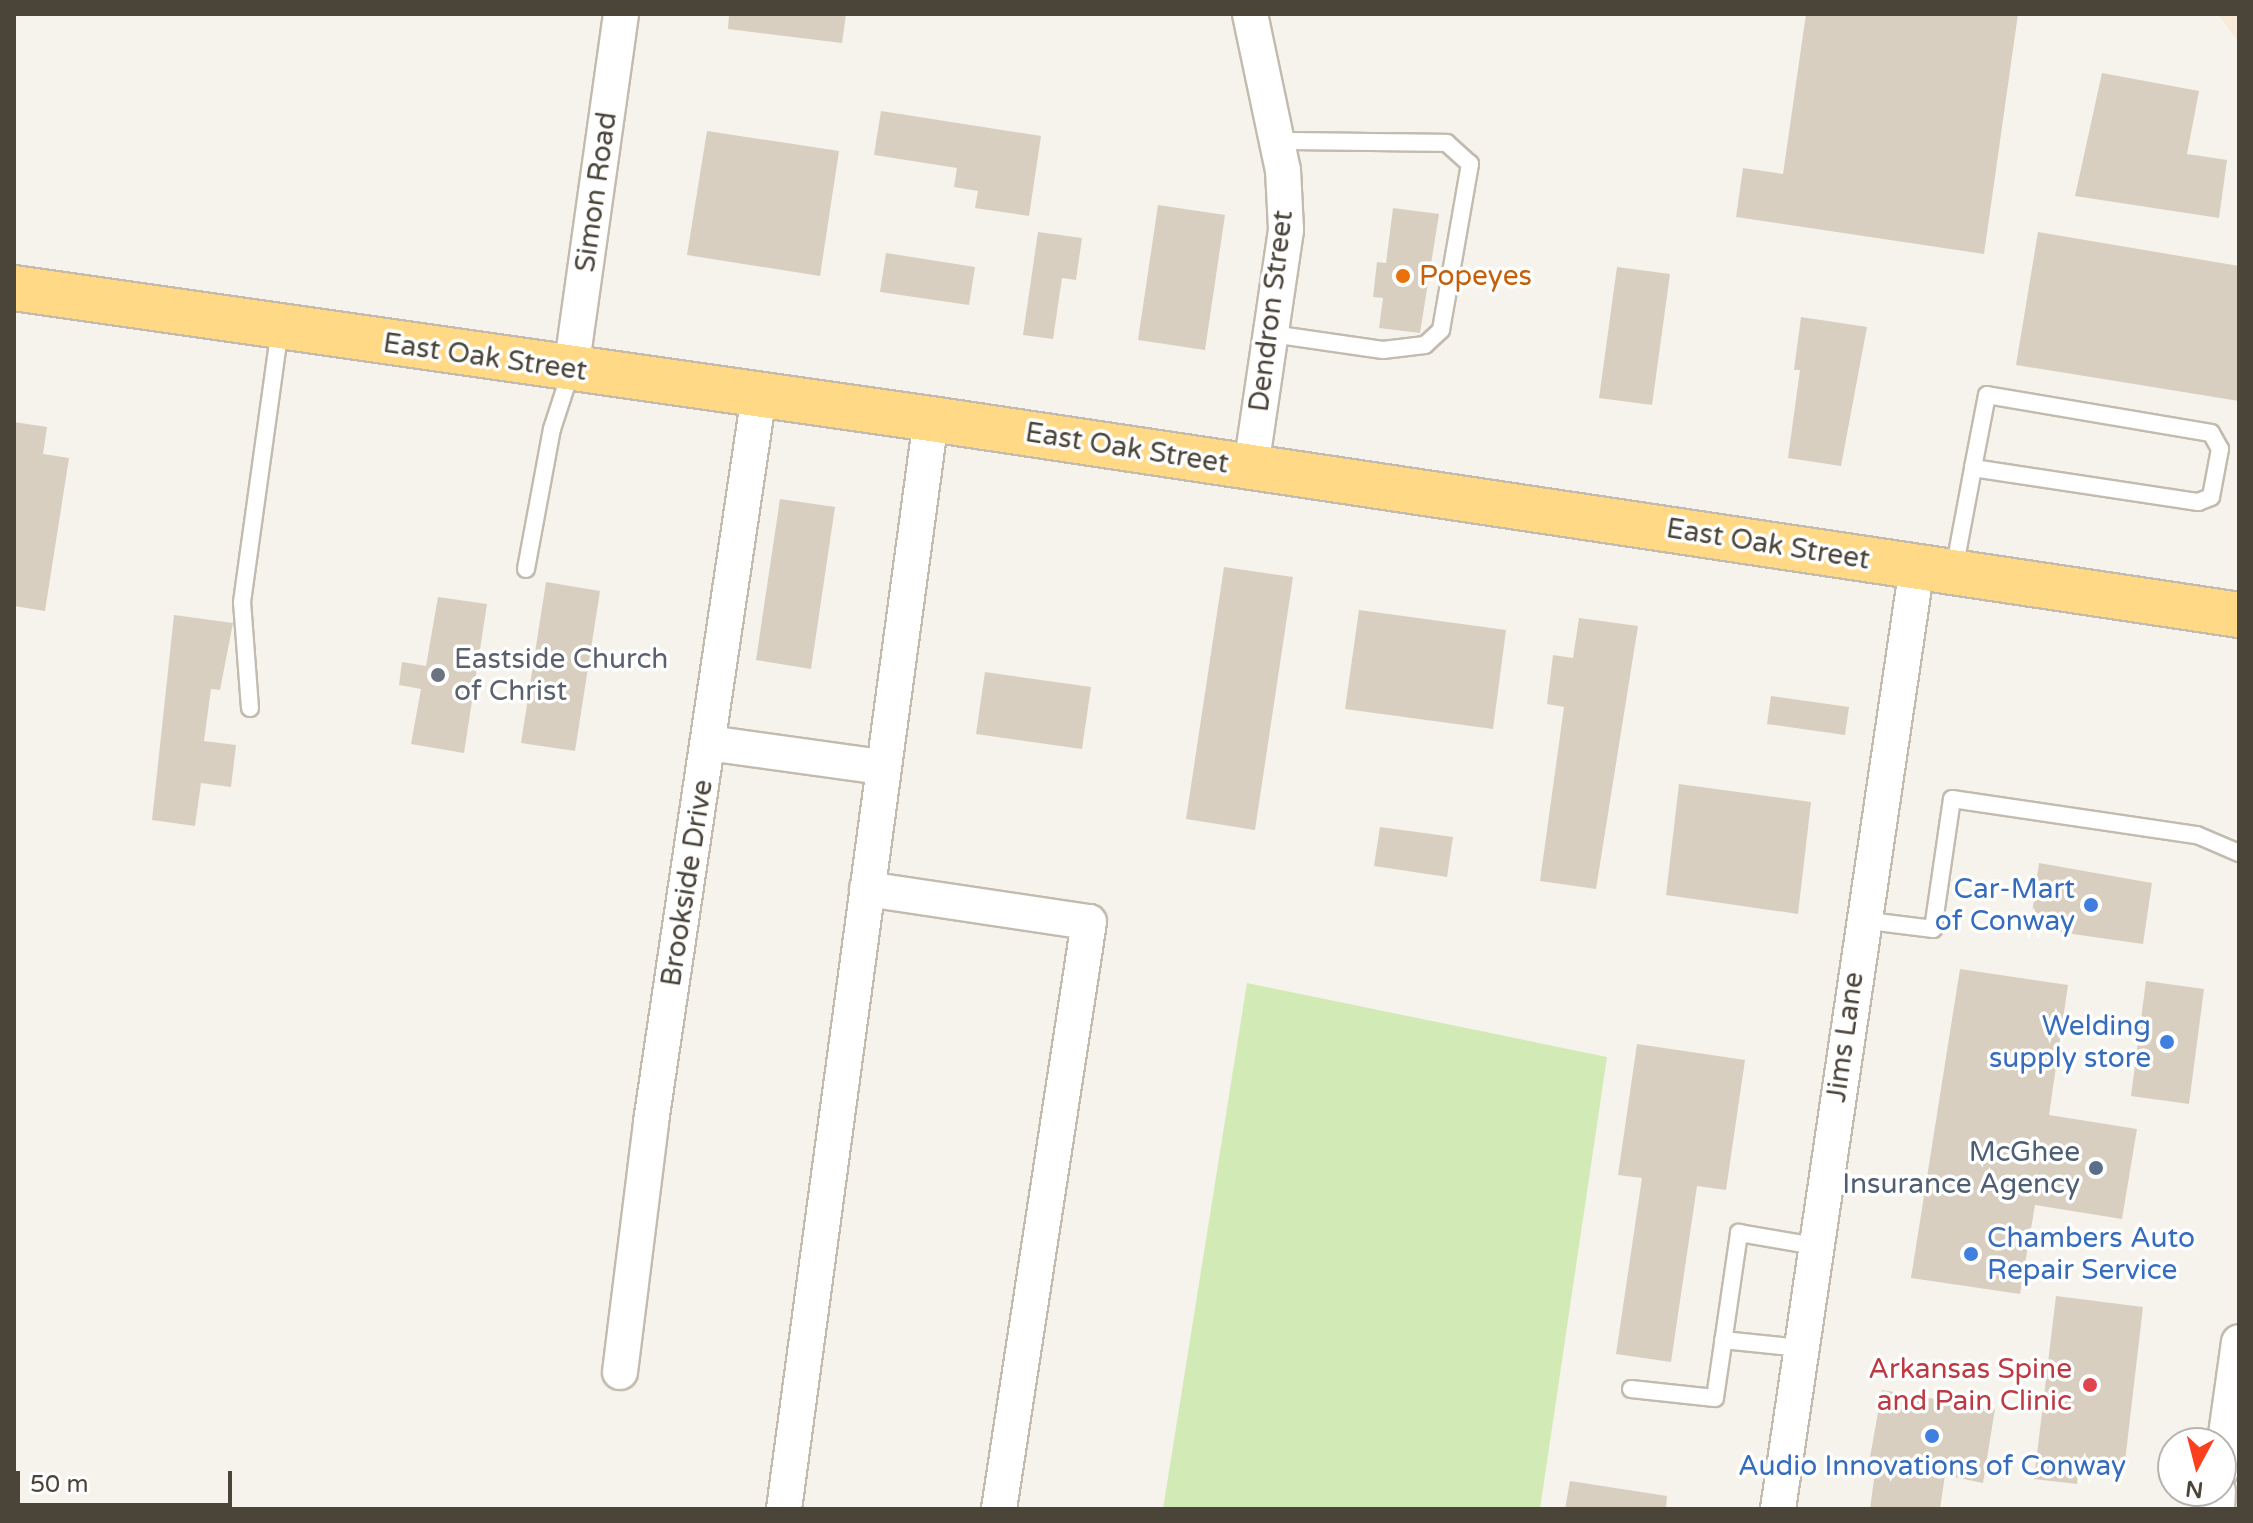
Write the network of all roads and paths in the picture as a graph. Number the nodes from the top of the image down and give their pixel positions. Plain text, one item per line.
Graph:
1 (621, 14) edge
2 (1250, 14) edge
3 (1277, 141) junction
4 (14, 288) edge
5 (280, 327) junction
6 (1272, 334) junction
7 (571, 370) junction
8 (759, 395) junction
9 (931, 419) junction
10 (1251, 467) junction
11 (1973, 468) junction
12 (526, 569) dead end
13 (1936, 569) junction
14 (2239, 615) edge
15 (250, 708) dead end
16 (708, 743) junction
17 (882, 767) junction
18 (2239, 853) edge
19 (867, 889) junction
20 (1861, 920) junction
21 (1815, 1246) junction
22 (1723, 1340) junction
23 (1801, 1348) junction
24 (2238, 1355) edge
25 (620, 1372) dead end
26 (1631, 1389) dead end
27 (2227, 1427) edge
28 (784, 1509) edge
29 (999, 1509) edge
30 (1778, 1509) edge

1 - 7 street, Simon Road
2 - 3 street, Dendron Street
3 - 6 street, Dendron Street
3 - 6 lane
4 - 5 highway, East Oak Street
5 - 7 highway, East Oak Street
5 - 15 lane
6 - 10 street, Dendron Street
7 - 8 highway, East Oak Street
7 - 12 lane
8 - 9 highway, East Oak Street
8 - 16 street, Brookside Drive
9 - 10 highway, East Oak Street
9 - 17 street
10 - 13 highway, East Oak Street
11 - 11 lane
11 - 13 lane
13 - 14 highway, East Oak Street
13 - 20 street, Jims Lane
16 - 17 street
16 - 25 street, Brookside Drive
17 - 19 street
18 - 20 lane
19 - 28 street
19 - 29 street
20 - 21 street, Jims Lane
21 - 22 lane
21 - 23 street, Jims Lane
22 - 23 lane
22 - 26 lane
23 - 30 street, Jims Lane
24 - 27 street

